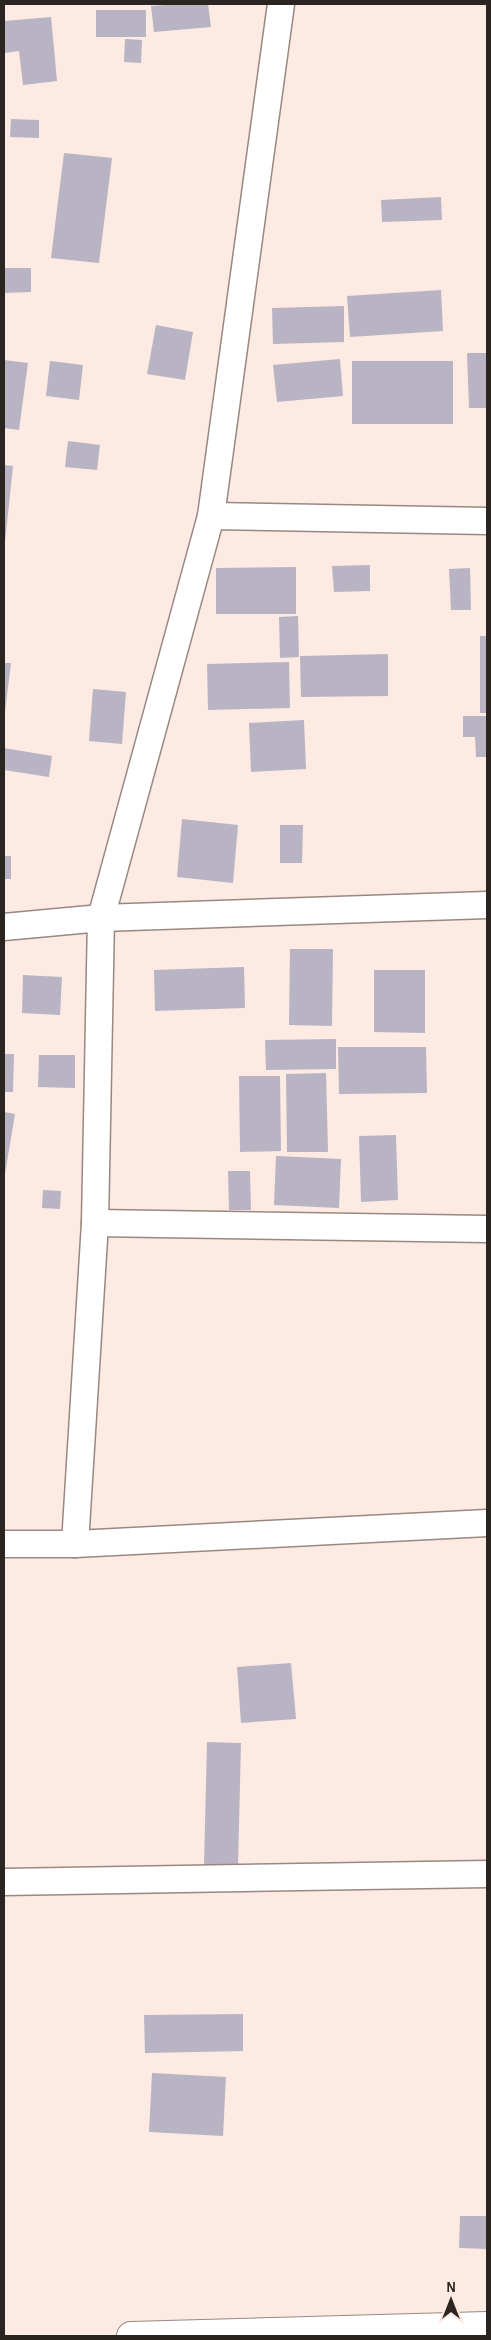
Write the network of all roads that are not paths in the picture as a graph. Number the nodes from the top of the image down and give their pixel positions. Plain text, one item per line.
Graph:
1 (281, 4) edge
2 (211, 516) junction
3 (487, 521) edge
4 (487, 905) edge
5 (101, 918) junction
6 (4, 927) edge
7 (95, 1223) junction
8 (487, 1230) edge
9 (487, 1523) edge
10 (4, 1544) edge
11 (75, 1544) junction
12 (487, 1874) edge
13 (4, 1882) edge
14 (487, 2326) edge
15 (315, 2334) edge
16 (131, 2336) edge

1 - 2 street
2 - 3 street
2 - 5 street
4 - 5 street
5 - 6 street
5 - 7 street
7 - 8 street
7 - 11 street
9 - 11 street
10 - 11 street
12 - 13 street
14 - 15 street
15 - 16 street

